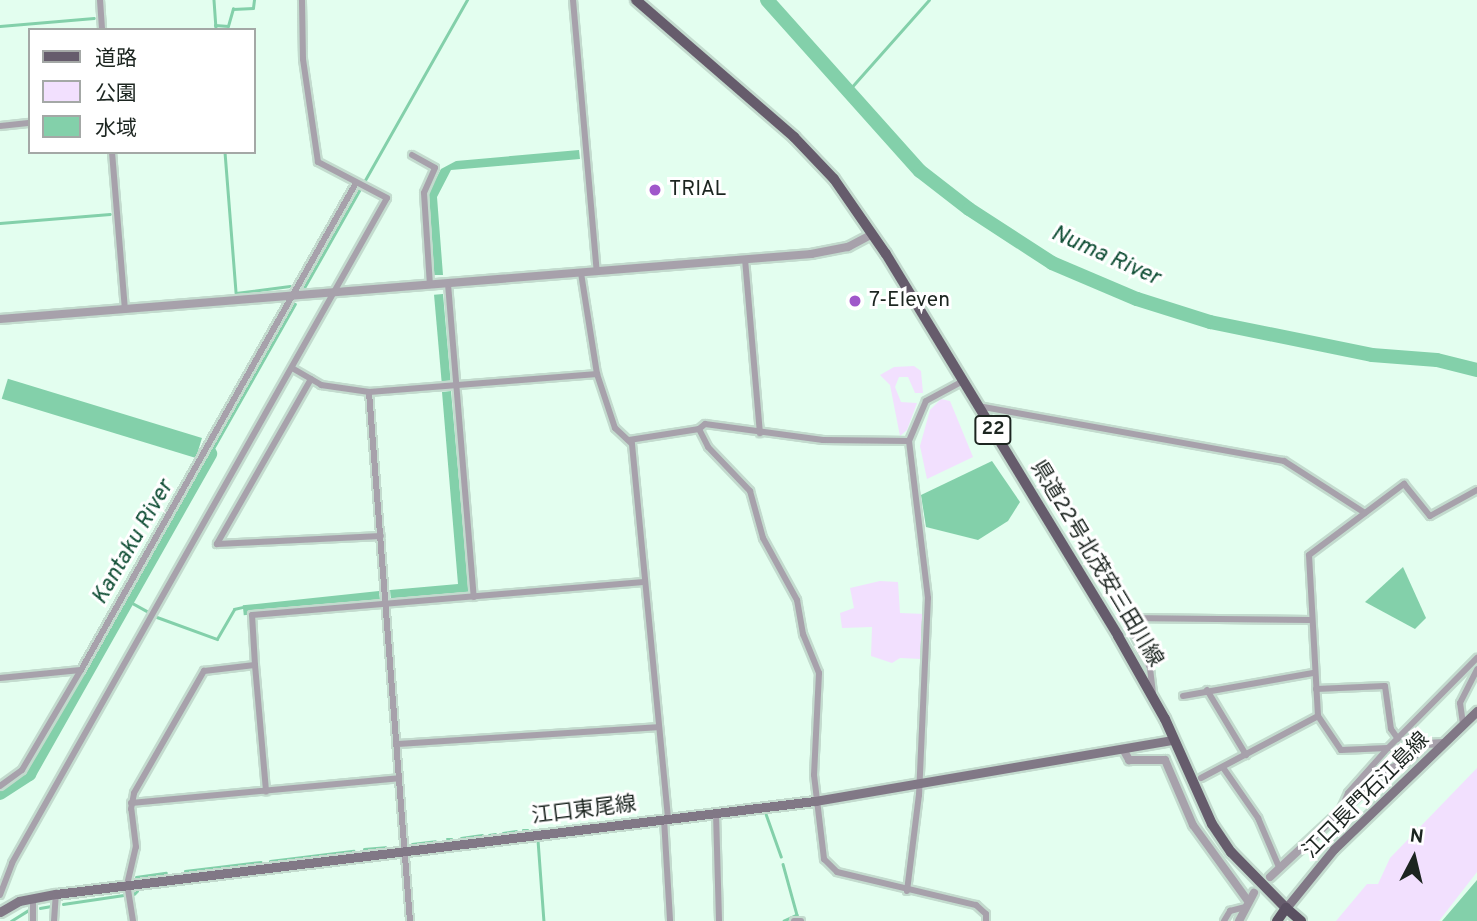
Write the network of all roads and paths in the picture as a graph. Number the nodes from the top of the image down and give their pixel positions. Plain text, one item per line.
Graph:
1 (100, 0) edge
2 (302, 0) edge
3 (573, 0) edge
4 (636, 0) edge
5 (102, 28) edge
6 (28, 123) edge
7 (0, 126) edge
8 (112, 154) edge
9 (412, 155) dead end
10 (360, 185) junction
11 (872, 234) junction
12 (745, 259) junction
13 (597, 272) junction
14 (580, 273) junction
15 (448, 284) junction
16 (430, 285) junction
17 (335, 293) junction
18 (293, 295) junction
19 (125, 309) junction
20 (0, 319) edge
21 (292, 368) junction
22 (597, 374) junction
23 (311, 379) junction
24 (963, 381) junction
25 (457, 385) junction
26 (369, 392) junction
27 (978, 406) junction
28 (699, 429) junction
29 (761, 433) junction
30 (629, 440) junction
31 (909, 441) junction
32 (1477, 490) edge
33 (1365, 513) junction
34 (380, 537) junction
35 (644, 582) junction
36 (474, 597) junction
37 (386, 604) junction
38 (1310, 620) junction
39 (1477, 658) edge
40 (255, 665) junction
41 (1477, 669) edge
42 (81, 670) junction
43 (1313, 673) junction
44 (0, 678) edge
45 (1316, 689) junction
46 (1206, 690) junction
47 (1183, 696) dead end
48 (1153, 698) junction
49 (1477, 711) edge
50 (1318, 716) junction
51 (1462, 724) junction
52 (657, 727) junction
53 (1398, 739) junction
54 (1173, 740) junction
55 (1444, 743) junction
56 (397, 744) junction
57 (1388, 748) junction
58 (1123, 749) junction
59 (1247, 755) junction
60 (1224, 769) junction
61 (399, 778) junction
62 (1201, 778) dead end
63 (918, 785) junction
64 (0, 786) edge
65 (266, 792) junction
66 (815, 801) junction
67 (131, 803) junction
68 (1340, 810) junction
69 (716, 813) junction
70 (666, 819) junction
71 (406, 850) junction
72 (1279, 867) junction
73 (1270, 877) dead end
74 (127, 885) junction
75 (907, 891) junction
76 (1254, 893) dead end
77 (56, 894) junction
78 (0, 895) edge
79 (33, 898) junction
80 (1246, 904) junction
81 (1286, 908) junction
82 (0, 911) edge
83 (33, 921) edge
84 (54, 921) edge
85 (133, 921) edge
86 (410, 921) edge
87 (670, 921) edge
88 (719, 921) edge
89 (794, 921) edge
90 (801, 921) edge
91 (986, 921) edge
92 (1224, 921) edge
93 (1239, 921) edge
94 (1277, 921) edge
95 (1301, 921) edge

1 - 5 street
2 - 10 street
3 - 13 street
4 - 11 main road, 県道22号北茂安三田川線 / 22
6 - 7 street
8 - 19 street
9 - 16 street
10 - 17 street
10 - 18 street
11 - 12 street
11 - 24 main road, 県道22号北茂安三田川線 / 22
12 - 13 street
12 - 29 street
13 - 14 street
14 - 15 street
14 - 22 street
15 - 16 street
15 - 25 street
16 - 17 street
17 - 18 street
17 - 21 street
18 - 19 street
18 - 42 street
19 - 20 street
21 - 23 street
21 - 78 street
22 - 25 street
22 - 30 street
23 - 26 street
23 - 34 street
24 - 27 main road, 県道22号北茂安三田川線 / 22
24 - 31 street
25 - 26 street
25 - 36 street
26 - 34 street
27 - 33 street
27 - 48 main road, 県道22号北茂安三田川線 / 22
28 - 29 street
28 - 30 street
28 - 66 street
29 - 31 street
30 - 35 street
31 - 63 street
32 - 33 street
33 - 38 street
34 - 37 street
35 - 36 street
35 - 52 street
36 - 37 street
37 - 40 street
37 - 56 street
38 - 43 street
38 - 48 street
39 - 53 street
40 - 65 street
40 - 67 street
41 - 51 street
42 - 44 street
42 - 64 street
43 - 45 street
43 - 46 street
45 - 50 street
45 - 53 street
46 - 47 street
46 - 59 street
48 - 54 main road, 県道22号北茂安三田川線 / 22
49 - 51 main road, 江口長門石江島線
50 - 57 street
50 - 59 street
51 - 55 main road, 江口長門石江島線
52 - 56 street
52 - 70 street
53 - 57 street
54 - 58 main road, 江口東尾線
54 - 81 main road, 県道22号北茂安三田川線 / 22
55 - 68 street
55 - 81 main road, 江口長門石江島線
56 - 61 street
57 - 68 street
58 - 63 main road, 江口東尾線
58 - 80 street
59 - 60 street
60 - 62 street
60 - 72 street
61 - 65 street
61 - 71 street
63 - 66 main road, 江口東尾線
63 - 75 street
65 - 67 street
66 - 69 main road, 江口東尾線
66 - 75 street
67 - 74 street
68 - 72 street
69 - 70 main road, 江口東尾線
69 - 88 street
70 - 71 main road, 江口東尾線
70 - 87 street
71 - 74 main road, 江口東尾線
71 - 86 street
72 - 73 street
74 - 77 main road, 江口東尾線
74 - 85 street
75 - 91 street
76 - 80 street
77 - 79 main road, 江口東尾線
77 - 84 street
79 - 82 main road, 江口東尾線
79 - 83 street
80 - 92 street
80 - 93 street
81 - 94 highway
81 - 95 highway
89 - 90 street

